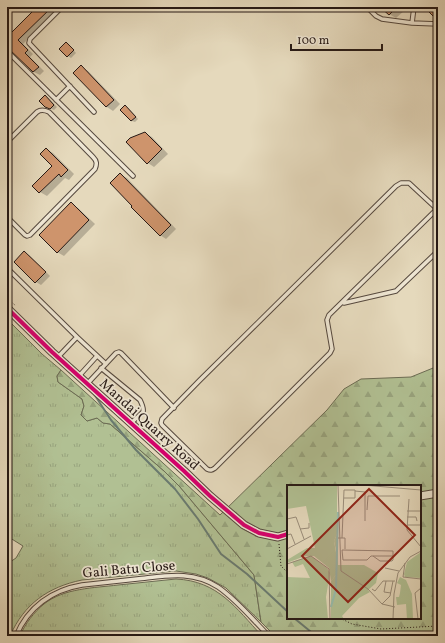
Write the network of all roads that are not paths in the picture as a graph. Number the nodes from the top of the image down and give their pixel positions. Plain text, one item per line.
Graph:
1 (62, 7) edge
2 (367, 7) edge
3 (414, 7) edge
4 (412, 23) junction
5 (438, 24) edge
6 (7, 51) edge
7 (70, 86) junction
8 (56, 100) junction
9 (94, 112) dead end
10 (7, 142) edge
11 (132, 176) dead end
12 (437, 210) edge
13 (7, 217) edge
14 (438, 250) edge
15 (7, 268) edge
16 (343, 303) junction
17 (7, 308) edge
18 (77, 336) junction
19 (98, 356) junction
20 (58, 357) junction
21 (106, 364) junction
22 (101, 368) junction
23 (79, 376) junction
24 (87, 384) junction
25 (174, 408) junction
26 (131, 424) junction
27 (438, 493) edge
28 (421, 496) edge
29 (287, 534) edge
30 (16, 636) edge
31 (268, 636) edge

1 - 7 lane
2 - 4 lane
3 - 4 lane
4 - 5 lane
6 - 8 lane
7 - 8 lane
7 - 9 lane
8 - 11 lane
10 - 13 lane
12 - 16 lane
12 - 25 lane
14 - 16 lane
15 - 18 lane
16 - 25 lane
17 - 20 street, Mandai Quarry Road
18 - 19 lane
18 - 20 lane
19 - 21 lane
19 - 23 lane
20 - 23 street, Mandai Quarry Road
21 - 22 lane
21 - 25 lane
22 - 24 lane
22 - 26 lane
23 - 24 street, Mandai Quarry Road
24 - 26 street, Mandai Quarry Road
26 - 29 street, Mandai Quarry Road
27 - 28 street
30 - 31 lane, Gali Batu Close

